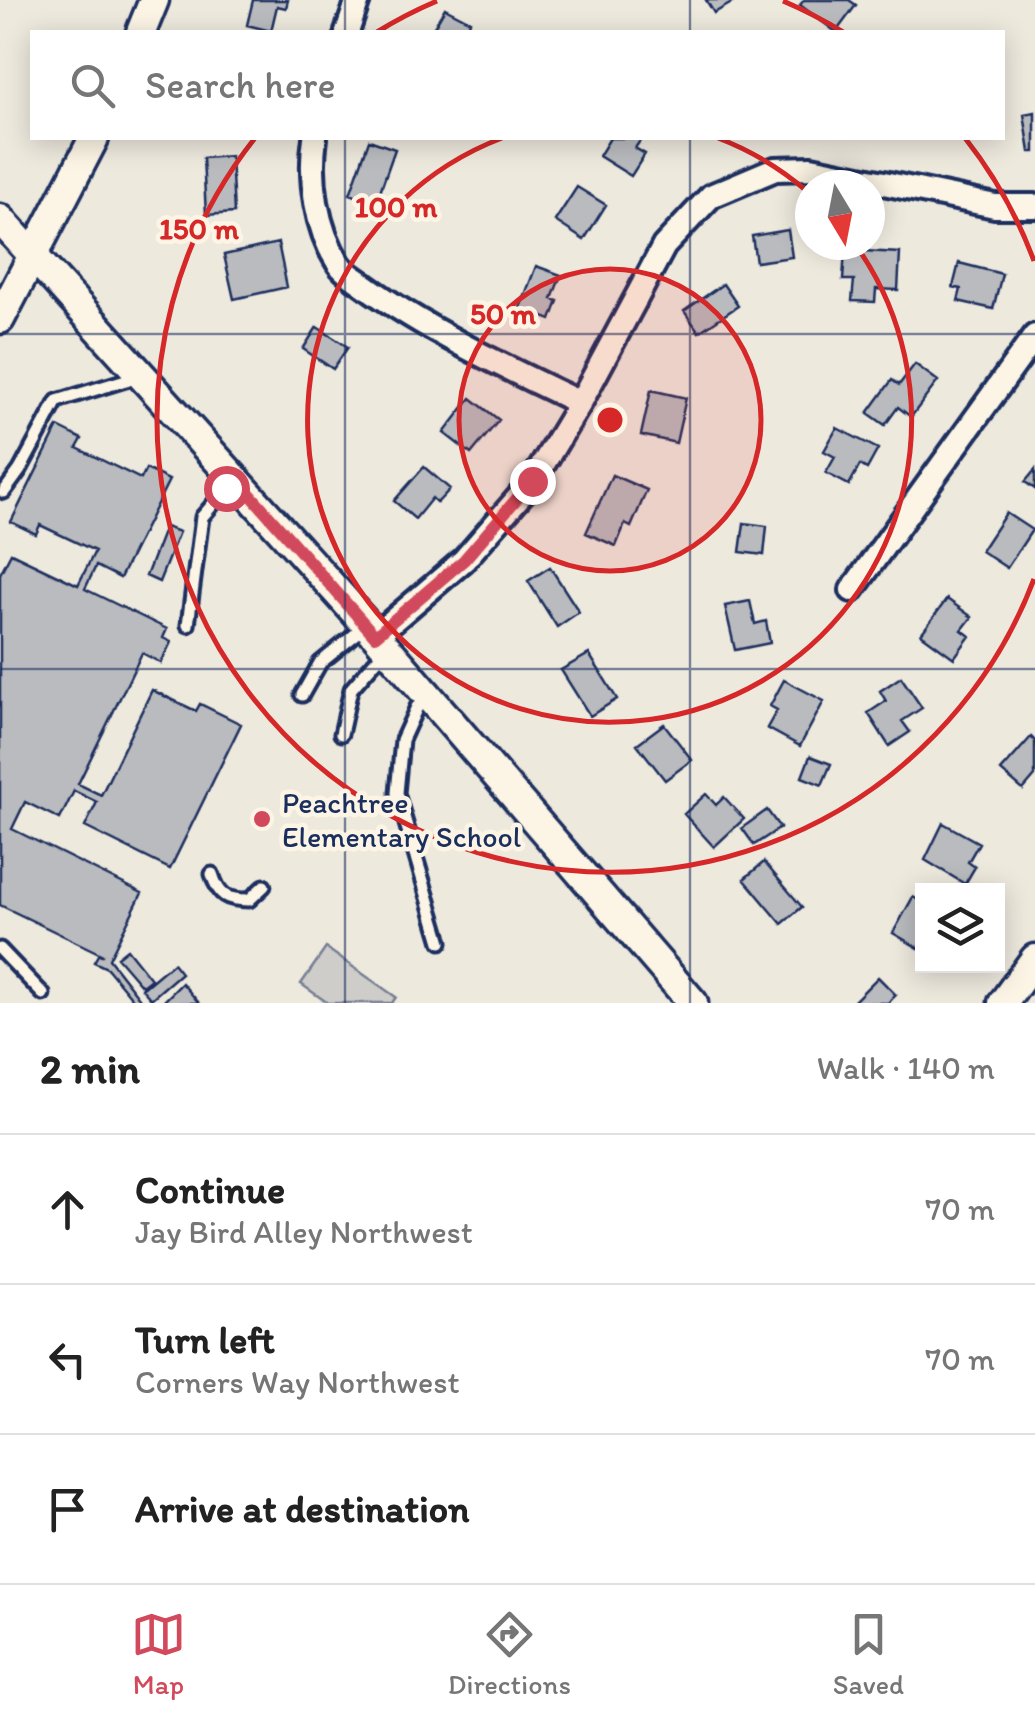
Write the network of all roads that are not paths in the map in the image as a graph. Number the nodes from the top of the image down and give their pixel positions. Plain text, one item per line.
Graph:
1 (154, 0) edge
2 (358, 0) edge
3 (142, 30) edge
4 (348, 30) edge
5 (93, 140) edge
6 (315, 140) edge
7 (1035, 206) edge
8 (0, 218) edge
9 (33, 256) junction
10 (0, 319) edge
11 (1035, 336) edge
12 (143, 374) junction
13 (580, 403) junction
14 (0, 476) edge
15 (236, 478) junction
16 (852, 590) dead end
17 (188, 625) dead end
18 (376, 636) junction
19 (302, 695) dead end
20 (429, 699) junction
21 (341, 734) dead end
22 (212, 874) dead end
23 (264, 886) dead end
24 (441, 942) dead end
25 (0, 950) edge
26 (1035, 959) edge
27 (43, 994) dead end
28 (693, 1003) edge
29 (1003, 1003) edge

1 - 3 street
2 - 4 street
5 - 9 street
6 - 13 street
7 - 13 street
8 - 9 street
9 - 10 street
9 - 12 street
11 - 16 street
12 - 14 lane
12 - 15 street
13 - 18 street
15 - 17 lane
15 - 18 street
18 - 19 lane
18 - 20 street
18 - 21 lane
20 - 24 lane
20 - 28 street
22 - 23 lane
25 - 27 lane
26 - 29 street

